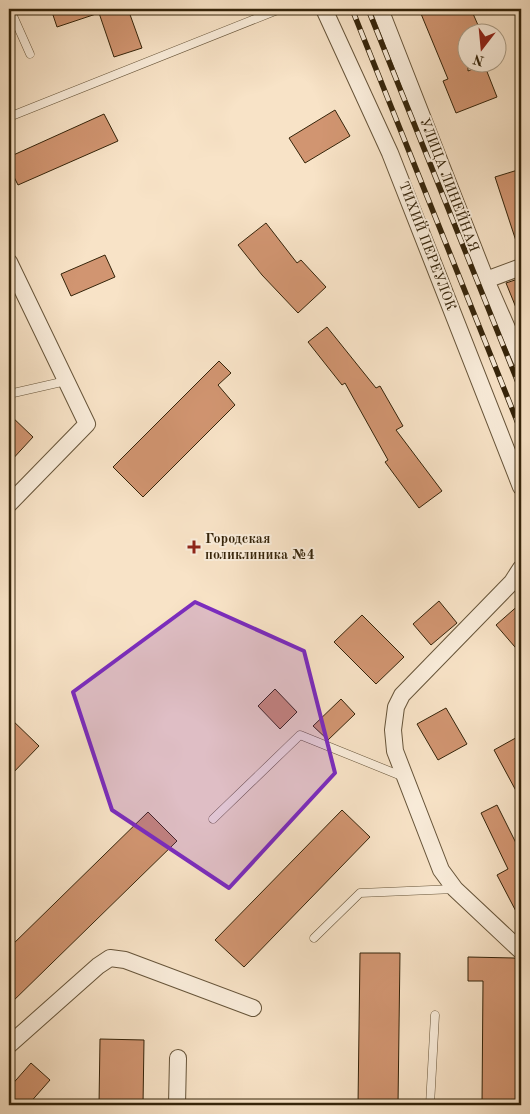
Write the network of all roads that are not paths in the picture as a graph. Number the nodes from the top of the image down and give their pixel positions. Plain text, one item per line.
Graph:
1 (10, 9) edge
2 (280, 9) edge
3 (324, 9) edge
4 (380, 9) edge
5 (30, 54) dead end
6 (9, 117) edge
7 (9, 262) edge
8 (521, 267) edge
9 (486, 280) junction
10 (521, 360) edge
11 (66, 381) junction
12 (9, 394) edge
13 (521, 487) edge
14 (9, 504) edge
15 (521, 568) edge
16 (405, 778) junction
17 (213, 819) dead end
18 (455, 889) junction
19 (314, 938) dead end
20 (521, 951) edge
21 (253, 1008) dead end
22 (435, 1015) dead end
23 (9, 1045) edge
24 (178, 1058) dead end
25 (177, 1105) edge
26 (430, 1105) edge

1 - 5 lane
2 - 6 lane
3 - 13 street, ТИХИЙ ПЕРЕУЛОК
4 - 9 street, УЛИЦА ЛИНЕЙНАЯ
7 - 11 street
8 - 9 street
9 - 10 street, УЛИЦА ЛИНЕЙНАЯ
11 - 12 lane
11 - 14 street
15 - 16 street
16 - 17 lane
16 - 18 street
18 - 19 lane
18 - 20 street
21 - 23 street
22 - 26 lane
24 - 25 street

